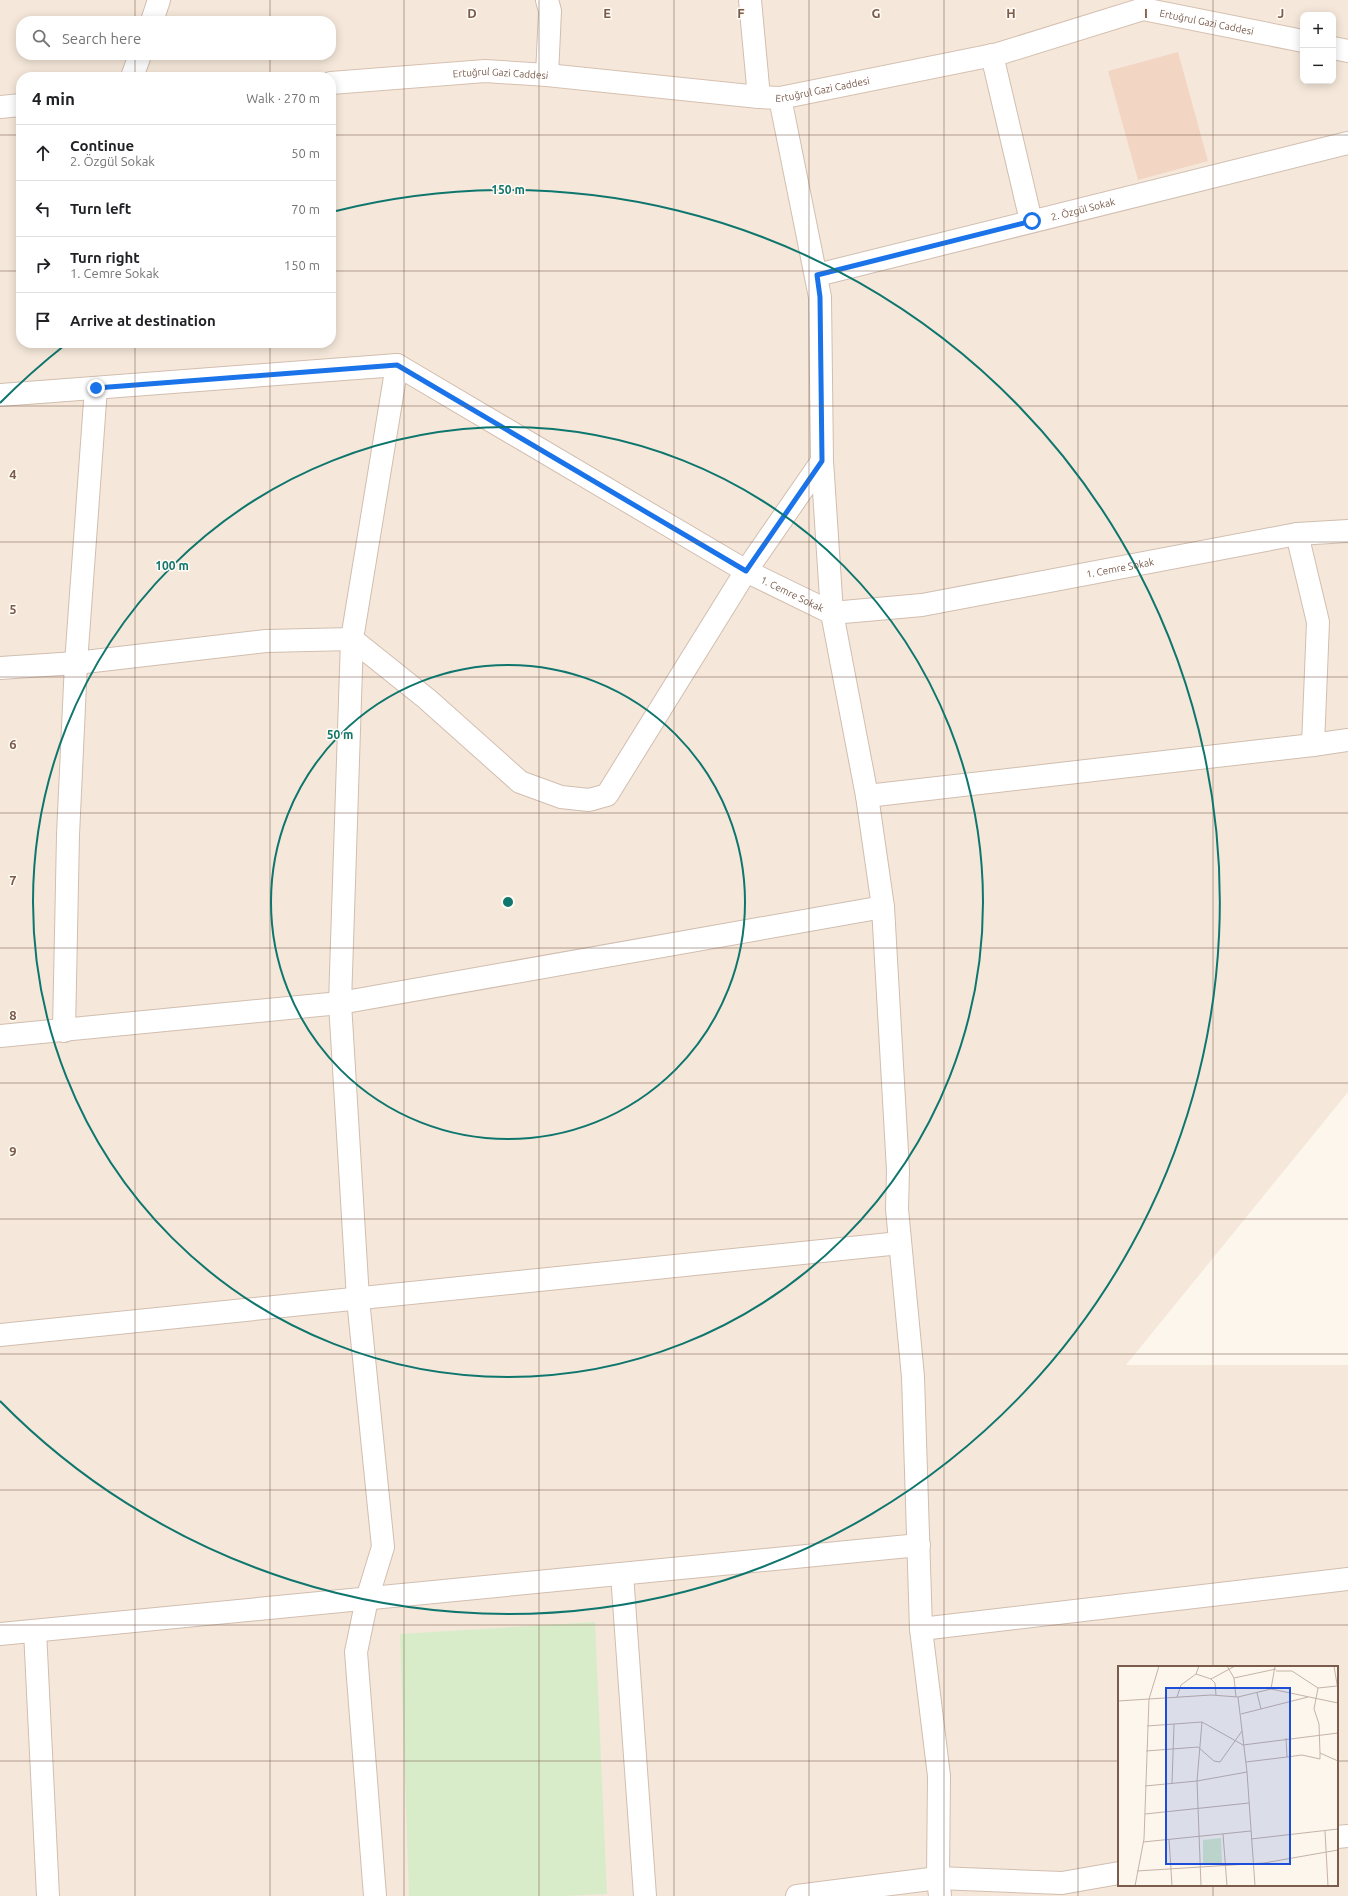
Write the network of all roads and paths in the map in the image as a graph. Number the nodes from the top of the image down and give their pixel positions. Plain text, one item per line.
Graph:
1 (159, 0) edge
2 (547, 0) edge
3 (750, 0) edge
4 (1144, 4) edge
5 (154, 16) edge
6 (1300, 40) edge
7 (1336, 49) edge
8 (1348, 51) edge
9 (992, 55) junction
10 (138, 60) edge
11 (134, 72) edge
12 (547, 75) junction
13 (336, 83) edge
14 (770, 97) junction
15 (16, 105) edge
16 (0, 107) edge
17 (1348, 143) edge
18 (1032, 221) junction
19 (817, 275) junction
20 (397, 365) junction
21 (96, 388) junction
22 (0, 395) edge
23 (822, 461) junction
24 (1348, 531) edge
25 (1297, 534) junction
26 (746, 571) junction
27 (832, 613) junction
28 (352, 639) junction
29 (76, 663) junction
30 (0, 668) edge
31 (1348, 740) edge
32 (1313, 745) junction
33 (866, 796) junction
34 (884, 907) junction
35 (340, 1004) junction
36 (64, 1031) junction
37 (0, 1036) edge
38 (900, 1243) junction
39 (358, 1299) junction
40 (0, 1335) edge
41 (919, 1545) junction
42 (622, 1574) junction
43 (1348, 1579) edge
44 (367, 1598) junction
45 (922, 1629) junction
46 (35, 1631) junction
47 (0, 1634) edge
48 (1348, 1836) edge
49 (1338, 1838) edge
50 (1118, 1873) edge
51 (939, 1887) edge
52 (48, 1896) edge
53 (375, 1896) edge
54 (645, 1896) edge
55 (797, 1896) edge

1 - 5 street
2 - 12 street
3 - 14 street
4 - 6 street, Ertuğrul Gazi Caddesi
4 - 9 street, Ertuğrul Gazi Caddesi
7 - 8 street
9 - 14 street, Ertuğrul Gazi Caddesi
9 - 18 street
10 - 11 street
12 - 13 street, Ertuğrul Gazi Caddesi
12 - 14 street, Ertuğrul Gazi Caddesi
14 - 19 street
15 - 16 street
17 - 18 street, 2. Özgül Sokak
18 - 19 street, 2. Özgül Sokak
19 - 23 street
20 - 21 street
20 - 26 street, 1. Cemre Sokak
20 - 28 street
21 - 22 street
21 - 29 street
23 - 26 street
23 - 27 street
24 - 25 street, 1. Cemre Sokak
25 - 27 street, 1. Cemre Sokak
25 - 32 street
26 - 27 street, 1. Cemre Sokak
26 - 28 street
27 - 33 street
28 - 29 street
28 - 35 street
29 - 30 street
29 - 36 street
31 - 32 street
32 - 33 street
33 - 34 street
34 - 35 street
34 - 38 street
35 - 36 street
35 - 39 street
36 - 37 street
38 - 39 street
38 - 41 street
39 - 40 street
39 - 44 street
41 - 42 street
41 - 45 street
42 - 44 street
42 - 54 street
43 - 45 street
44 - 46 street
44 - 53 street
45 - 51 street
46 - 47 street
46 - 52 street
48 - 49 street
50 - 51 street
51 - 55 street

